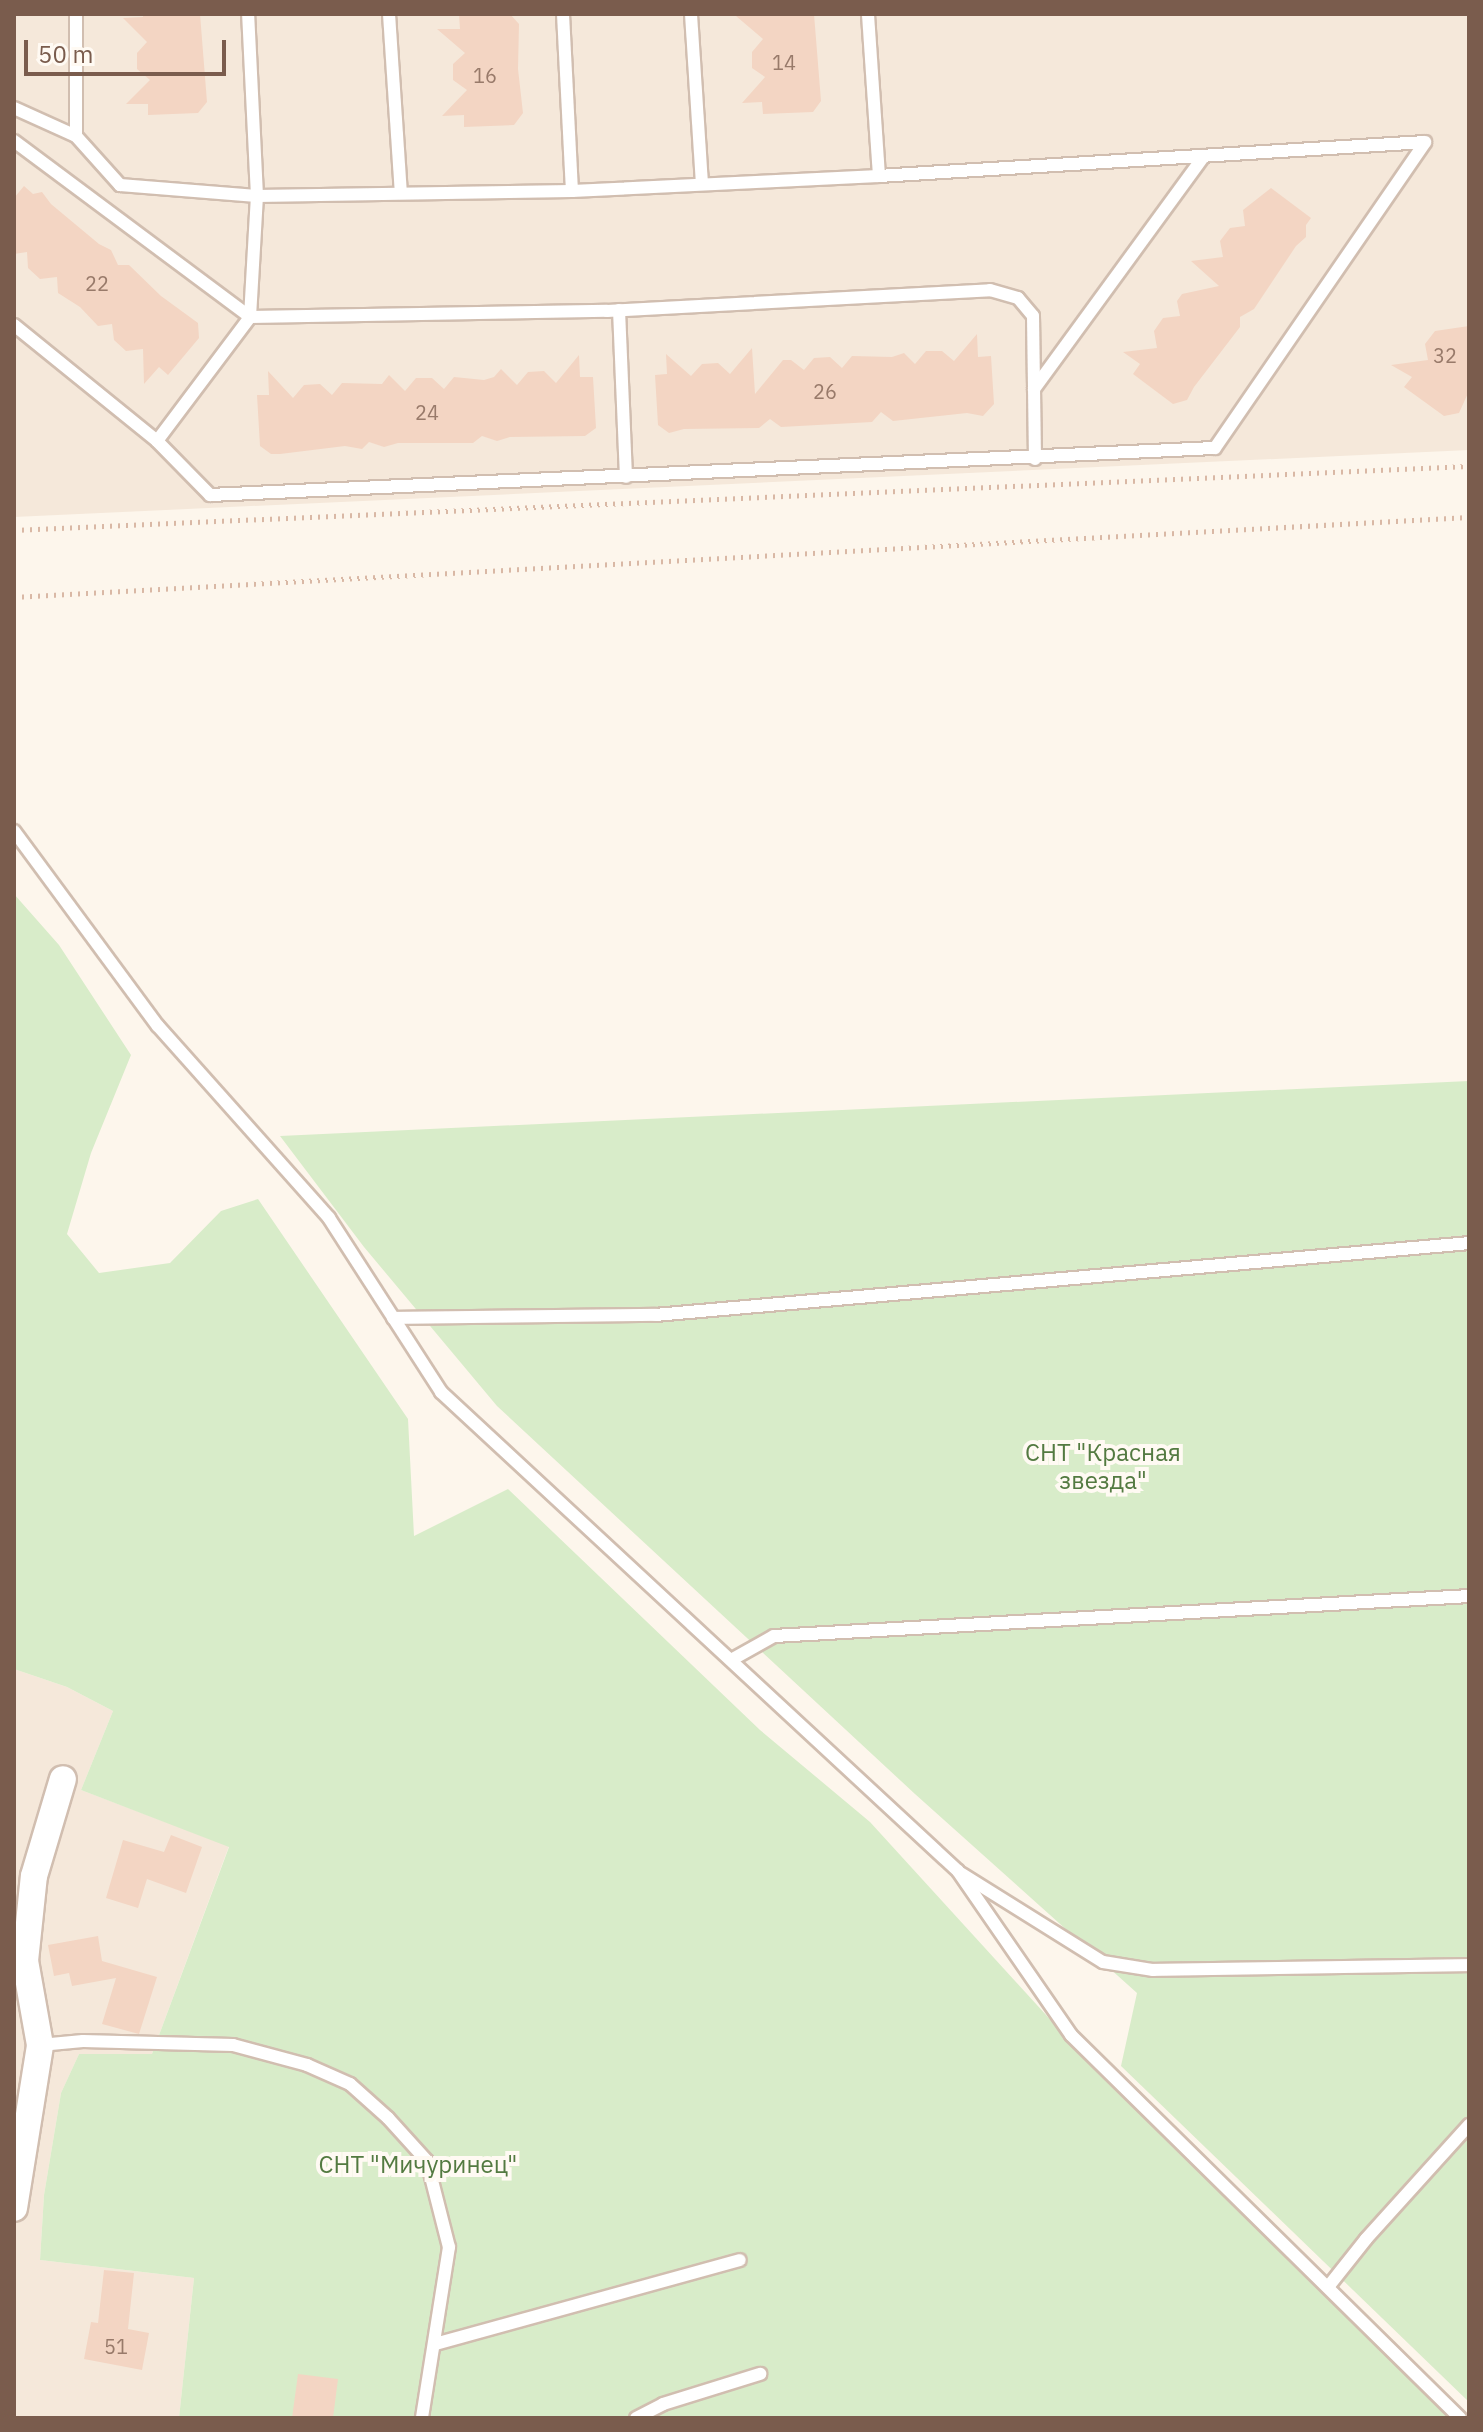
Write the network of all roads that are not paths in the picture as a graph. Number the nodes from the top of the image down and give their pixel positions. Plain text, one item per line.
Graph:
1 (76, 14) edge
2 (248, 14) edge
3 (389, 14) edge
4 (563, 14) edge
5 (691, 14) edge
6 (868, 14) edge
7 (14, 108) edge
8 (76, 136) junction
9 (14, 141) edge
10 (1204, 156) junction
11 (879, 176) junction
12 (702, 183) junction
13 (572, 191) junction
14 (401, 193) junction
15 (257, 196) junction
16 (619, 310) junction
17 (250, 317) junction
18 (14, 325) edge
19 (1034, 389) junction
20 (157, 441) junction
21 (1035, 459) junction
22 (626, 477) junction
23 (14, 831) edge
24 (1469, 1243) edge
25 (393, 1318) junction
26 (1469, 1596) edge
27 (731, 1660) junction
28 (63, 1779) dead end
29 (958, 1871) junction
30 (1469, 1965) edge
31 (40, 2045) junction
32 (1469, 2125) edge
33 (14, 2208) edge
34 (740, 2260) dead end
35 (1328, 2287) junction
36 (435, 2344) junction
37 (760, 2374) dead end
38 (422, 2418) edge
39 (636, 2418) edge
40 (1460, 2418) edge

1 - 8 lane
2 - 15 lane
3 - 14 lane
4 - 13 lane
5 - 12 lane
6 - 11 lane
7 - 8 lane
8 - 15 lane
9 - 17 lane
10 - 11 lane
10 - 19 lane
10 - 21 lane
11 - 12 lane
12 - 13 lane
13 - 14 lane
14 - 15 lane
15 - 17 lane
16 - 17 lane
16 - 19 lane
16 - 22 lane
17 - 20 lane
18 - 20 lane
19 - 21 lane
20 - 22 lane
21 - 22 lane
23 - 25 lane
24 - 25 lane
25 - 27 lane
26 - 27 lane
27 - 29 lane
28 - 31 street
29 - 30 lane
29 - 35 lane
31 - 33 street
31 - 36 lane
32 - 35 lane
34 - 36 lane
35 - 40 lane
36 - 38 lane
37 - 39 lane

